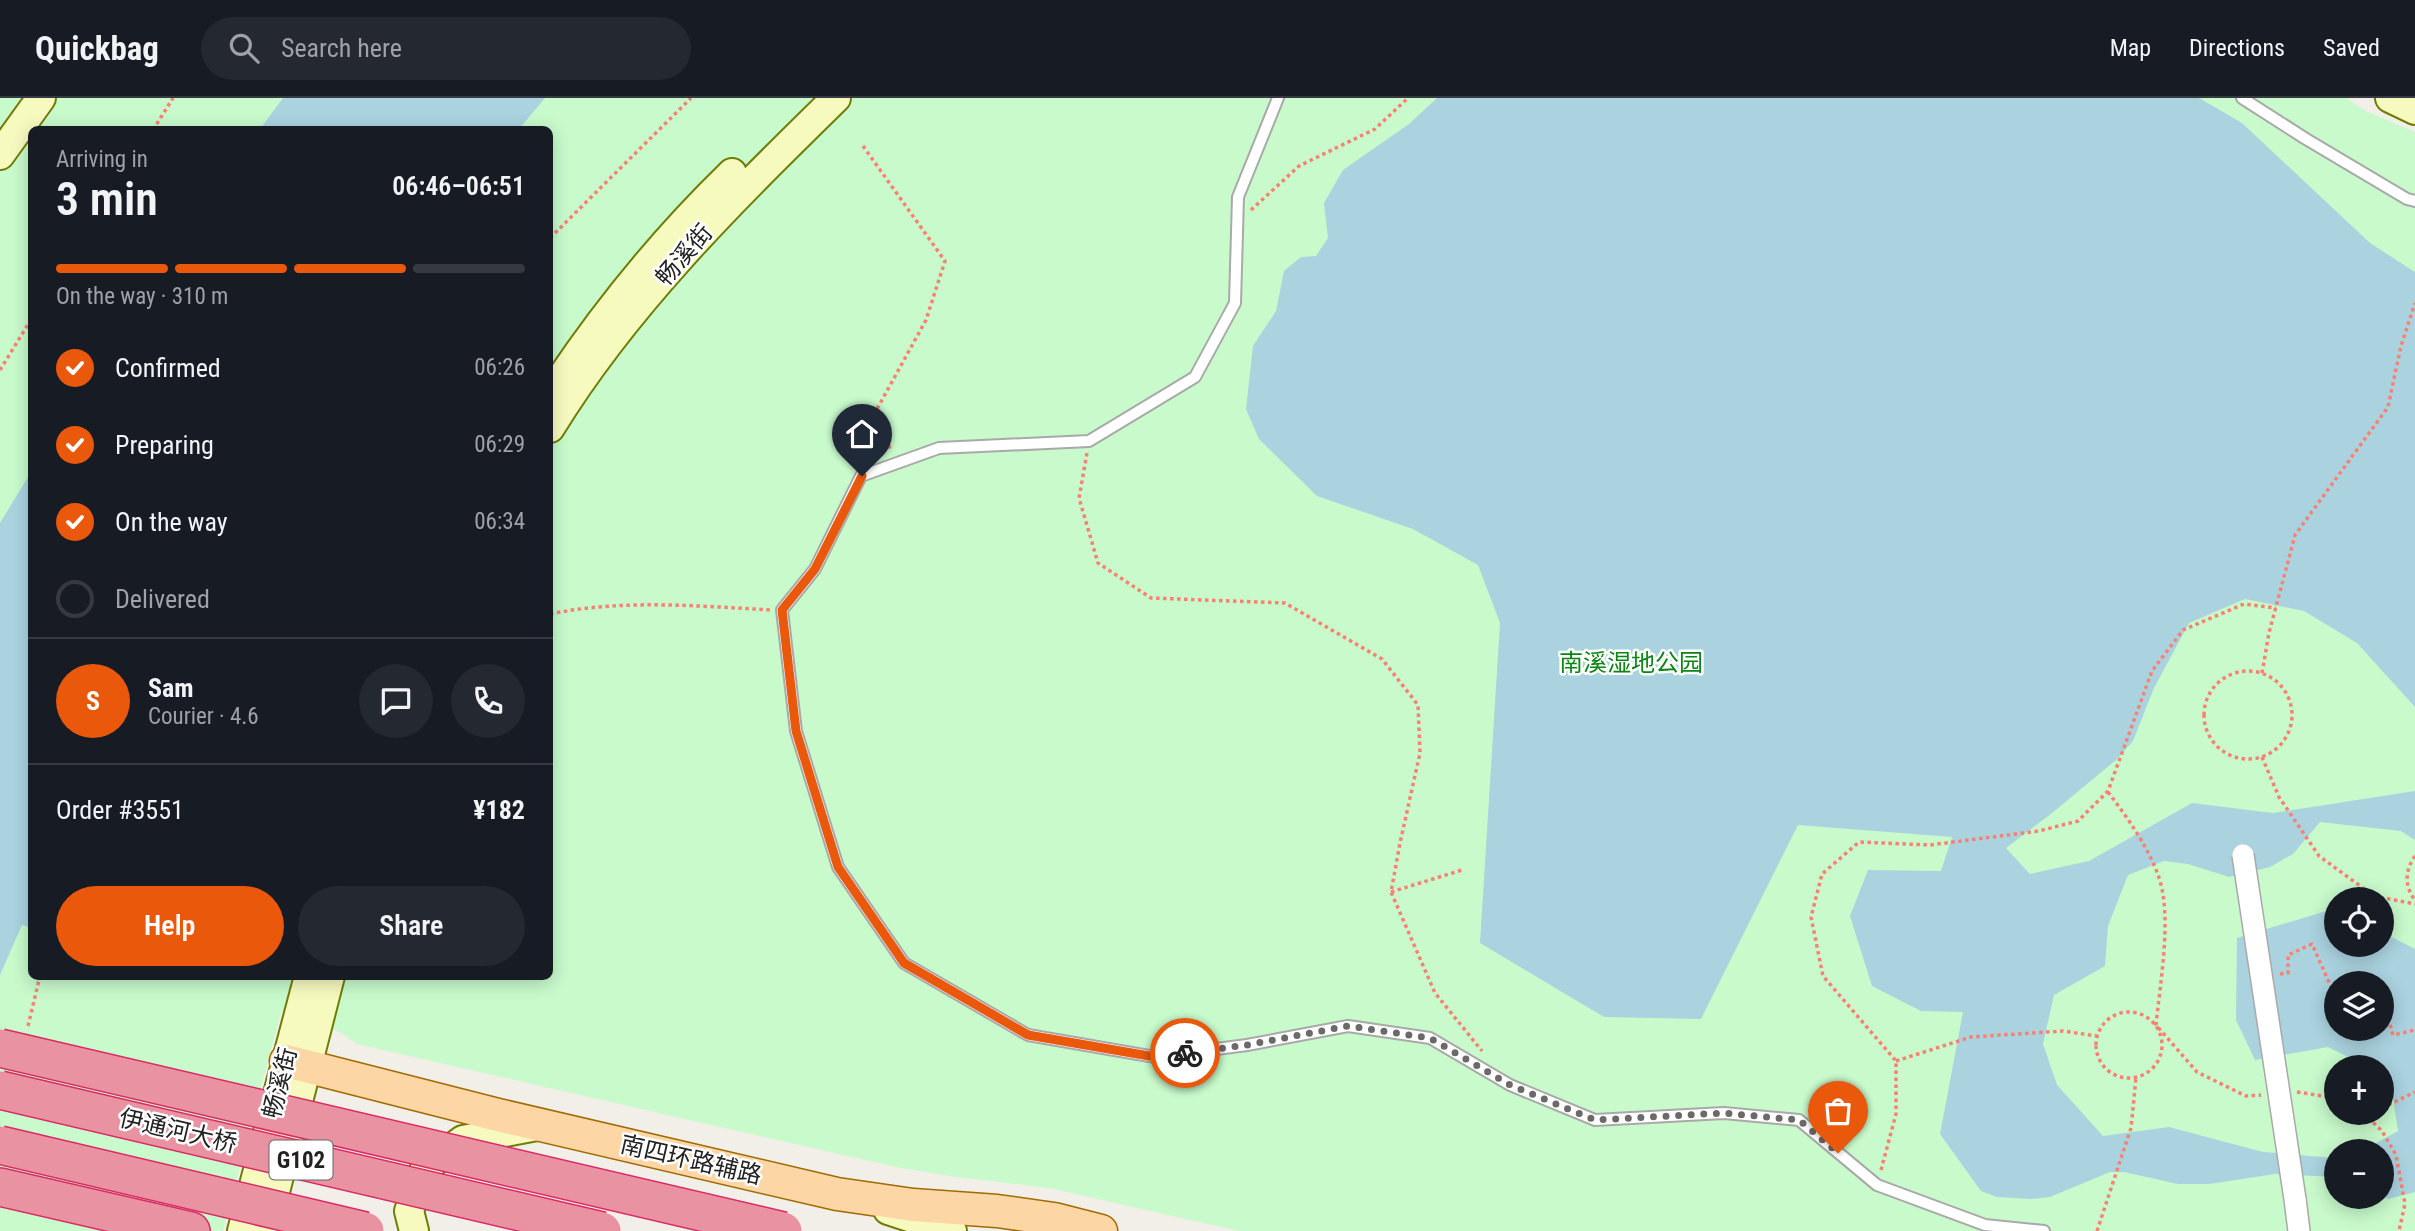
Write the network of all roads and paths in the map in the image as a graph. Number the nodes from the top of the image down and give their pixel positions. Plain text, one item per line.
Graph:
1 (18, 98) edge
2 (41, 98) edge
3 (173, 98) edge
4 (691, 98) edge
5 (809, 98) edge
6 (836, 98) edge
7 (1278, 98) edge
8 (1408, 98) edge
9 (2242, 98) edge
10 (2390, 98) edge
11 (2415, 110) edge
12 (156, 126) edge
13 (3, 137) edge
14 (863, 146) dead end
15 (2415, 201) edge
16 (1237, 224) junction
17 (553, 235) edge
18 (2415, 303) edge
19 (28, 324) edge
20 (0, 370) edge
21 (553, 390) edge
22 (553, 423) edge
23 (1089, 440) junction
24 (895, 464) junction
25 (2276, 608) junction
26 (782, 610) junction
27 (553, 614) edge
28 (2262, 673) junction
29 (2262, 757) junction
30 (2108, 791) junction
31 (2243, 855) dead end
32 (2415, 856) edge
33 (1462, 870) dead end
34 (1391, 892) junction
35 (2415, 902) edge
36 (2324, 971) edge
37 (2262, 976) junction
38 (308, 980) edge
39 (328, 980) edge
40 (2156, 1025) junction
41 (2415, 1030) edge
42 (2394, 1035) edge
43 (2097, 1036) junction
44 (0, 1048) edge
45 (1485, 1054) dead end
46 (1896, 1061) junction
47 (296, 1064) junction
48 (2136, 1077) junction
49 (0, 1090) edge
50 (2295, 1092) dead end
51 (2415, 1092) edge
52 (2270, 1094) dead end
53 (2324, 1096) edge
54 (2394, 1102) edge
55 (2377, 1125) edge
56 (543, 1126) junction
57 (0, 1145) edge
58 (1877, 1185) junction
59 (0, 1187) edge
60 (837, 1194) junction
61 (191, 1231) edge
62 (242, 1231) edge
63 (265, 1231) edge
64 (365, 1231) edge
65 (414, 1231) edge
66 (602, 1231) edge
67 (783, 1231) edge
68 (952, 1231) edge
69 (1101, 1231) edge
70 (2043, 1231) edge
71 (2097, 1231) edge
72 (2299, 1231) edge
73 (2399, 1231) edge

1 - 13 main road
2 - 13 main road
3 - 12 path
4 - 17 path
5 - 21 main road, 畅溪街
6 - 22 main road, 畅溪街
7 - 16 lane
8 - 16 path
9 - 15 lane
10 - 11 main road
14 - 24 path
16 - 23 lane
18 - 25 path
19 - 20 path
23 - 24 lane
23 - 34 path
24 - 26 lane
25 - 28 path
25 - 30 path
26 - 27 path
26 - 58 lane
28 - 29 path
28 - 29 path
29 - 35 path
30 - 40 path
30 - 46 path
31 - 37 street, bridge
32 - 35 path
33 - 34 path
34 - 45 path
36 - 37 path
37 - 72 street, bridge
38 - 47 main road, 畅溪街
39 - 47 main road, 畅溪街
40 - 43 path
40 - 48 path
40 - 52 path
41 - 42 path
43 - 46 path
43 - 48 path
44 - 67 highway, bridge
46 - 58 path
47 - 56 main road, 南四环路辅路
47 - 62 main road, 畅溪街
47 - 63 main road, 畅溪街
48 - 71 path
49 - 66 highway, 伊通河大桥 / G102, bridge
50 - 53 path
51 - 54 path
55 - 73 path
56 - 60 main road, 南四环路辅路
56 - 65 main road
57 - 64 highway, G102, bridge
58 - 70 lane
59 - 61 highway
60 - 68 main road
60 - 69 main road, 南四环路辅路

